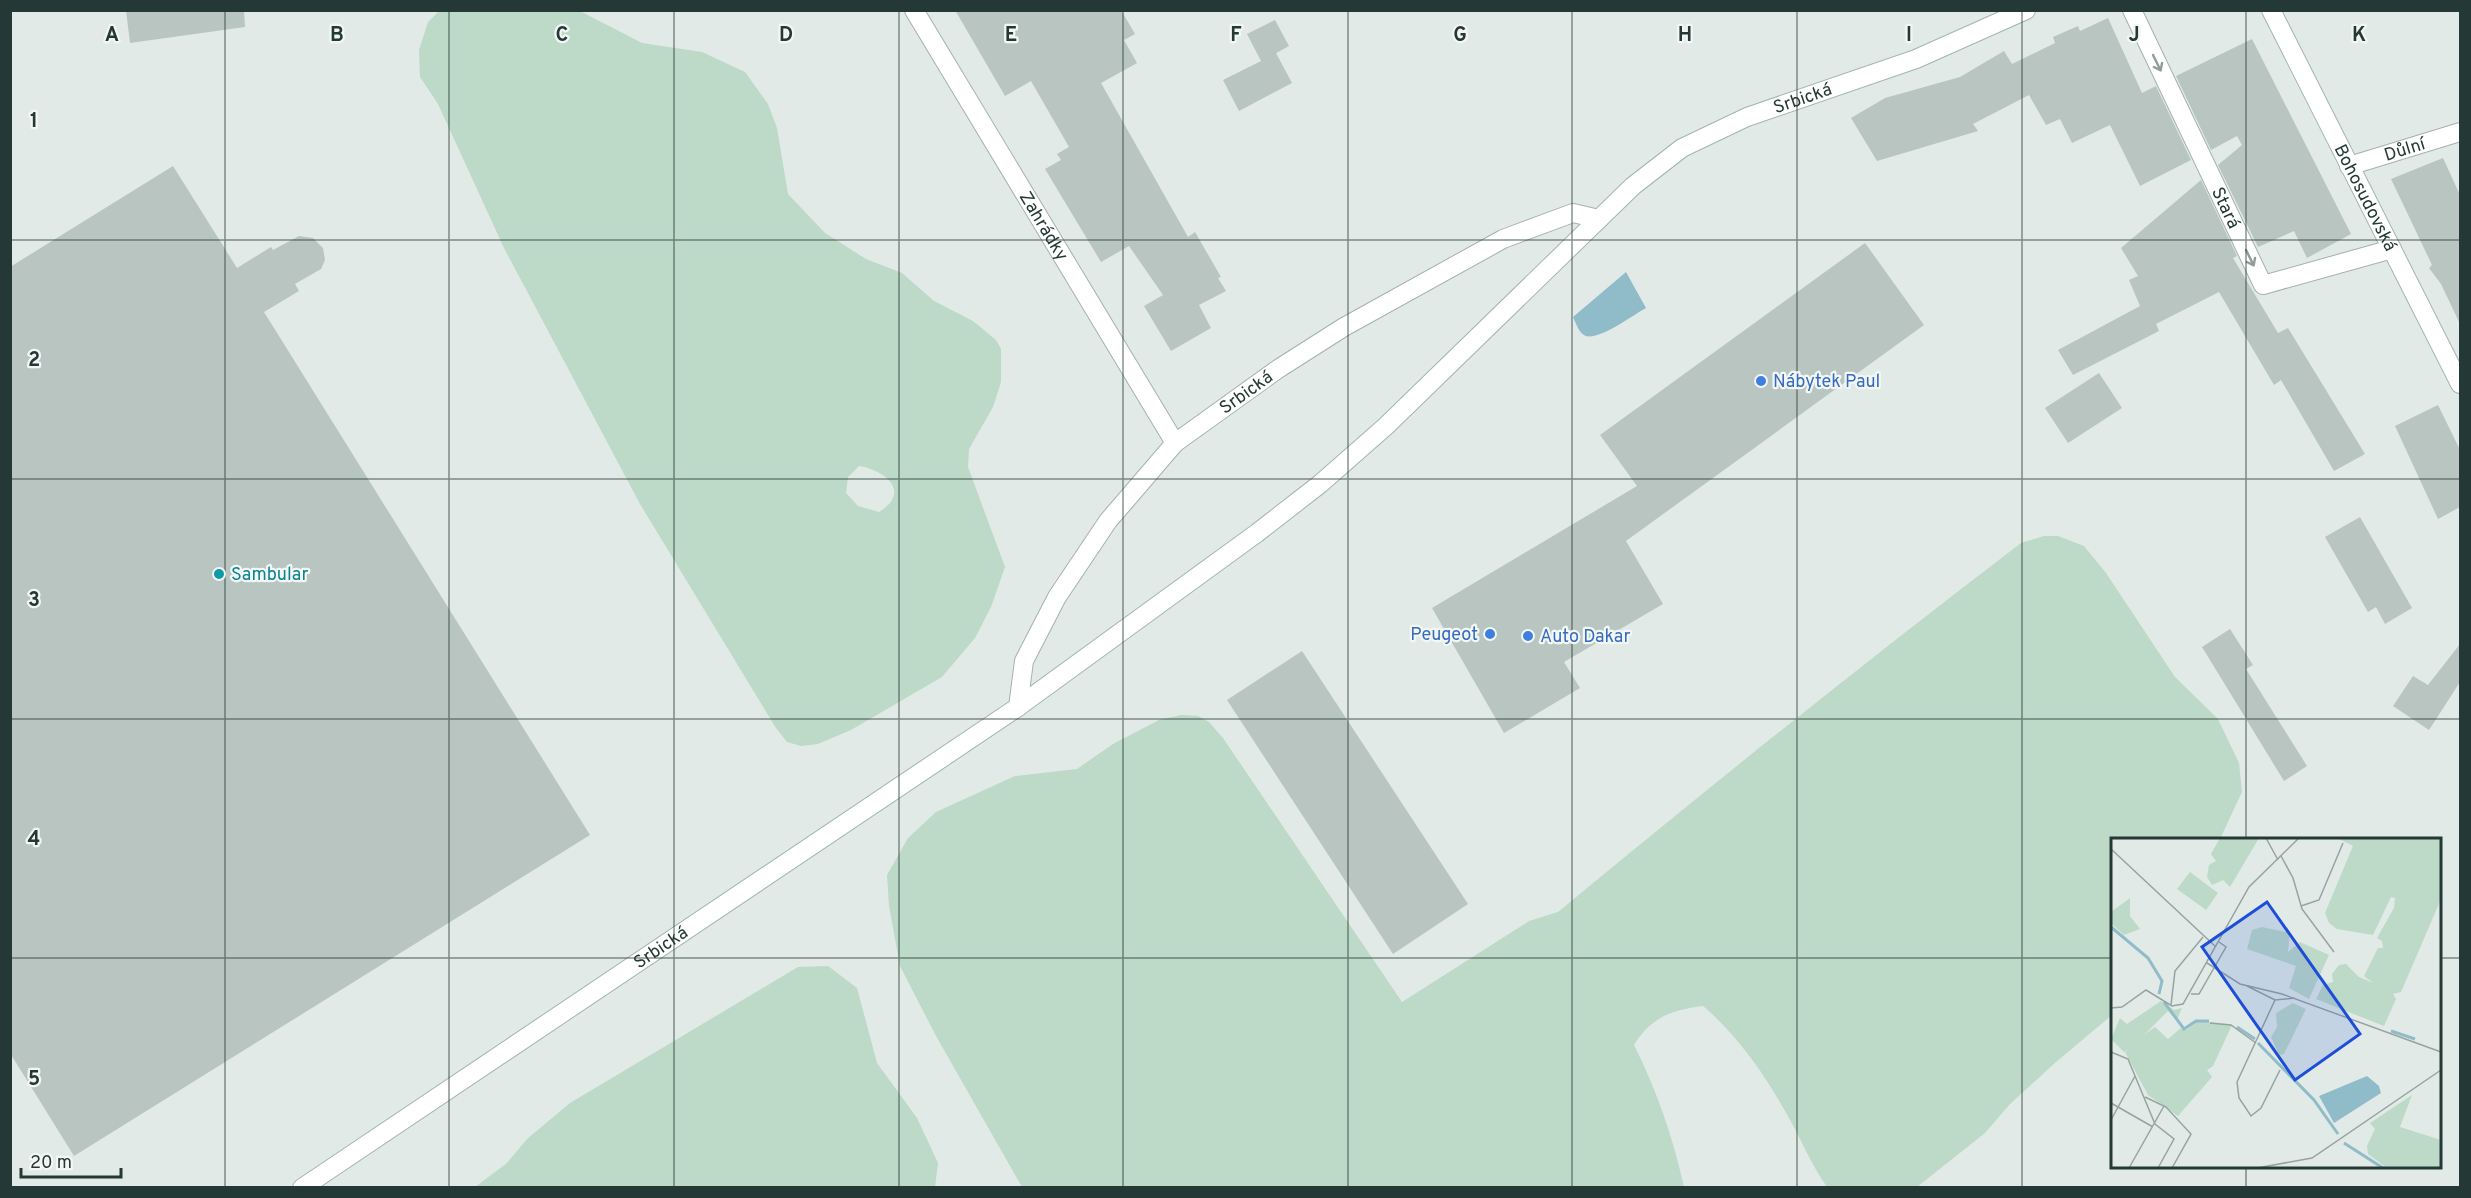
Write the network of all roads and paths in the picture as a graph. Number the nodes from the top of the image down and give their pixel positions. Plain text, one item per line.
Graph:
1 (914, 10) edge
2 (2026, 10) edge
3 (2132, 10) edge
4 (2271, 10) edge
5 (2460, 132) edge
6 (2349, 166) junction
7 (1599, 219) junction
8 (2392, 249) junction
9 (2460, 384) edge
10 (1175, 443) junction
11 (1018, 707) junction
12 (302, 1188) edge

1 - 10 street, Zahrádky
2 - 7 street, Srbická
3 -> 8 street, Stará
4 - 6 street, Bohosudovská
5 - 6 street, Důlní
6 - 8 street, Bohosudovská
7 - 10 street, Srbická
7 - 11 street, Srbická
8 - 9 street, Bohosudovská
10 - 11 street, Srbická
11 - 12 street, Srbická

